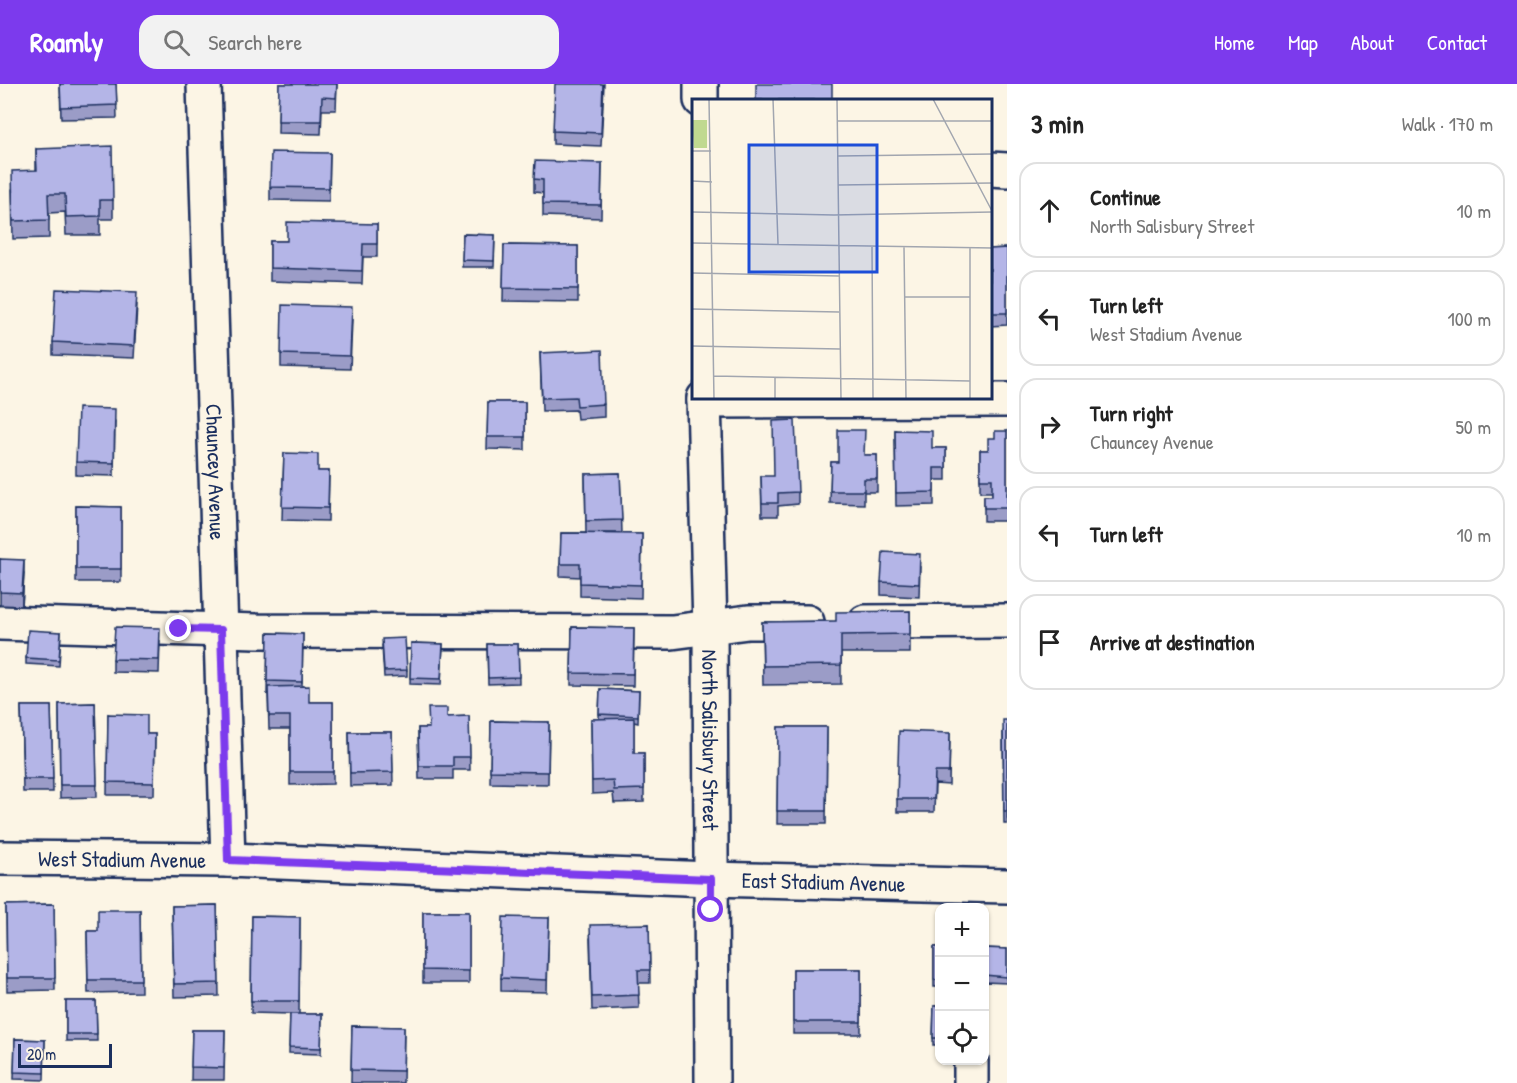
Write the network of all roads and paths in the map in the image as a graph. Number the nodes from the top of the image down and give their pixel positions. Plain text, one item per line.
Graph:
1 (204, 84) edge
2 (992, 169) edge
3 (1007, 170) edge
4 (704, 399) edge
5 (1007, 400) edge
6 (1007, 621) edge
7 (0, 623) edge
8 (710, 628) junction
9 (221, 630) junction
10 (0, 858) edge
11 (228, 860) junction
12 (711, 879) junction
13 (1007, 886) edge
14 (969, 896) edge
15 (970, 1065) edge
16 (712, 1083) edge
17 (971, 1083) edge

1 - 9 street, Chauncey Avenue
2 - 3 street
4 - 5 street
4 - 8 street, North Salisbury Street
6 - 8 street
7 - 9 street
8 - 9 street
8 - 12 street, North Salisbury Street
9 - 11 street, Chauncey Avenue
10 - 11 street, West Stadium Avenue
11 - 12 street, West Stadium Avenue
12 - 14 street, East Stadium Avenue
12 - 16 street, North Salisbury Street
13 - 14 street, East Stadium Avenue
15 - 17 street

